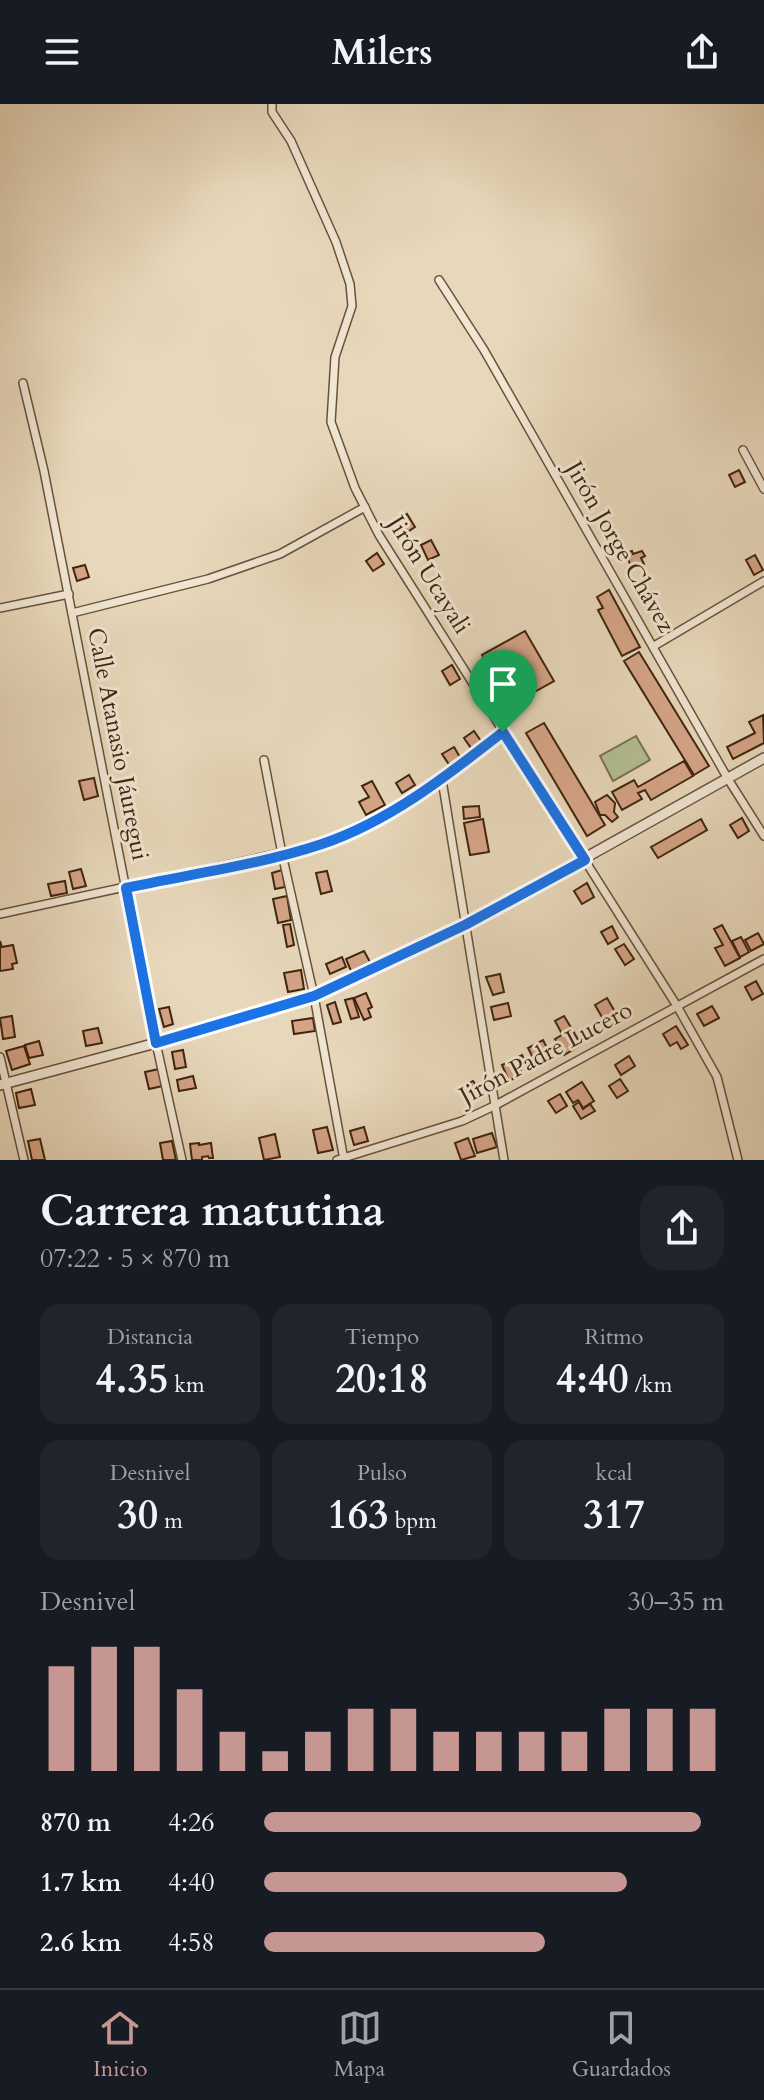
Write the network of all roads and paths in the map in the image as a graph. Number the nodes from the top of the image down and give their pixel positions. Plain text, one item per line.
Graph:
1 (272, 104) edge
2 (439, 280) dead end
3 (23, 383) dead end
4 (743, 450) dead end
5 (764, 489) edge
6 (365, 507) junction
7 (764, 581) edge
8 (69, 594) junction
9 (0, 608) edge
10 (72, 613) junction
11 (654, 646) junction
12 (503, 732) junction
13 (764, 758) edge
14 (264, 760) dead end
15 (728, 779) junction
16 (442, 780) junction
17 (764, 836) edge
18 (282, 854) junction
19 (585, 860) junction
20 (126, 888) junction
21 (0, 914) edge
22 (465, 925) junction
23 (764, 959) edge
24 (314, 996) junction
25 (677, 1006) junction
26 (156, 1043) junction
27 (0, 1057) edge
28 (3, 1084) edge
29 (494, 1106) junction
30 (341, 1159) edge
31 (24, 1160) edge
32 (182, 1160) edge
33 (504, 1160) edge
34 (738, 1160) edge

1 - 6 street, Jirón Ucayali
2 - 11 street, Jirón Jorge Chávez
3 - 8 street, Calle Atanasio Jáuregui
4 - 5 street
6 - 10 street
6 - 12 street, Jirón Ucayali
7 - 11 street
8 - 9 street
8 - 10 street, Calle Atanasio Jáuregui
10 - 20 street, Calle Atanasio Jáuregui
11 - 15 street, Jirón Jorge Chávez
12 - 16 street
12 - 19 street, Jirón Ucayali
13 - 15 street
14 - 18 street
15 - 17 street, Jirón Jorge Chávez
15 - 19 street
16 - 18 street
16 - 22 street
18 - 20 street
18 - 24 street
19 - 22 street
19 - 25 street, Jirón Ucayali
20 - 21 street
20 - 26 street, Calle Atanasio Jáuregui
22 - 24 street
22 - 29 street
23 - 25 street, Jirón Padre Lucero
24 - 26 street
24 - 30 street
25 - 29 street, Jirón Padre Lucero
25 - 34 street, Jirón Ucayali
26 - 28 street
26 - 32 street, Calle Atanasio Jáuregui
27 - 28 street
28 - 31 street
29 - 30 street, Jirón Padre Lucero
29 - 33 street

